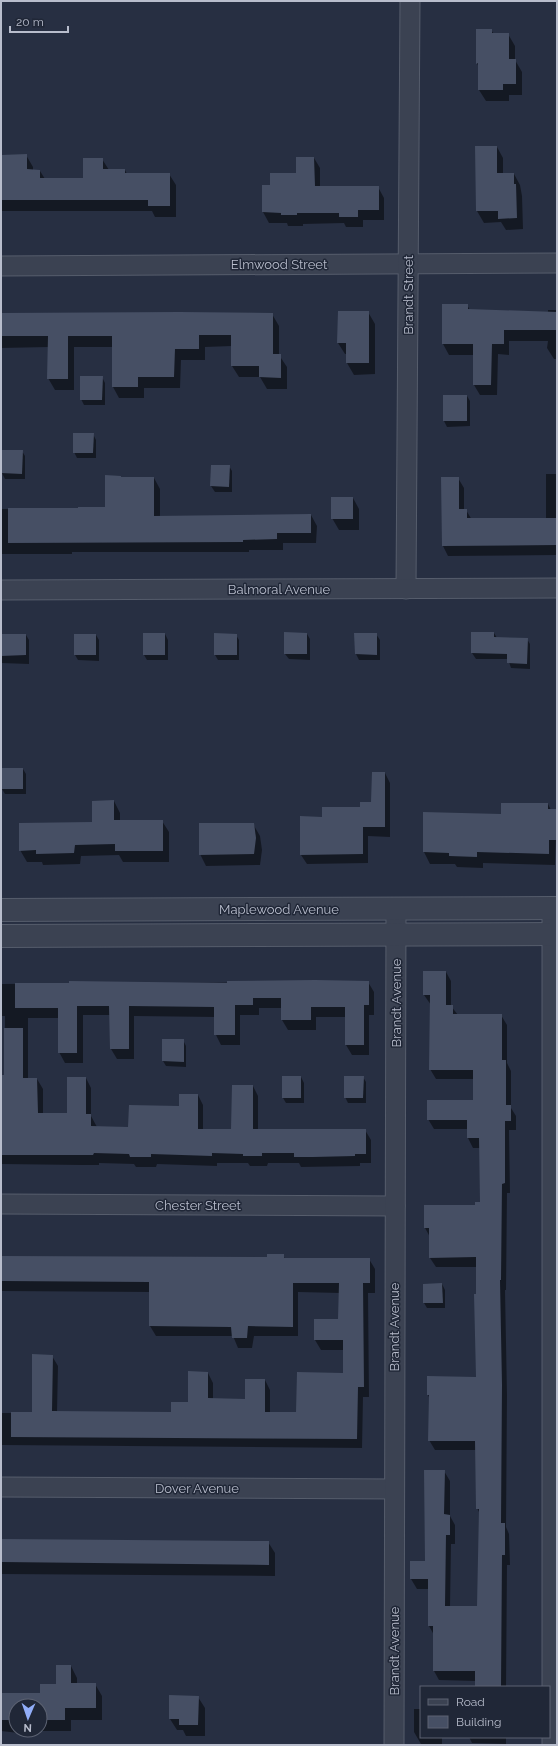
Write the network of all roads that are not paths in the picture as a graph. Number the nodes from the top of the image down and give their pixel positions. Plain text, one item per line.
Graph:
1 (410, 1) edge
2 (557, 263) edge
3 (408, 264) junction
4 (1, 266) edge
5 (557, 588) edge
6 (406, 589) junction
7 (1, 590) edge
8 (554, 908) edge
9 (396, 909) junction
10 (5, 910) edge
11 (554, 934) edge
12 (396, 935) junction
13 (5, 936) edge
14 (1, 1204) edge
15 (395, 1206) junction
16 (1, 1486) edge
17 (394, 1489) junction
18 (394, 1745) edge
19 (552, 1745) edge

1 - 3 street, Brandt Street
2 - 3 street, Elmwood Street
3 - 4 street, Elmwood Street
3 - 6 street, Brandt Street
5 - 6 street, Balmoral Avenue
6 - 7 street, Balmoral Avenue
8 - 9 street, Maplewood Avenue
8 - 11 street
9 - 10 street, Maplewood Avenue
9 - 12 street, Brandt Avenue
10 - 13 street
11 - 12 street, Maplewood Avenue
11 - 19 street
12 - 13 street, Maplewood Avenue
12 - 15 street, Brandt Avenue
14 - 15 street, Chester Street
15 - 17 street, Brandt Avenue
16 - 17 street, Dover Avenue
17 - 18 street, Brandt Avenue

